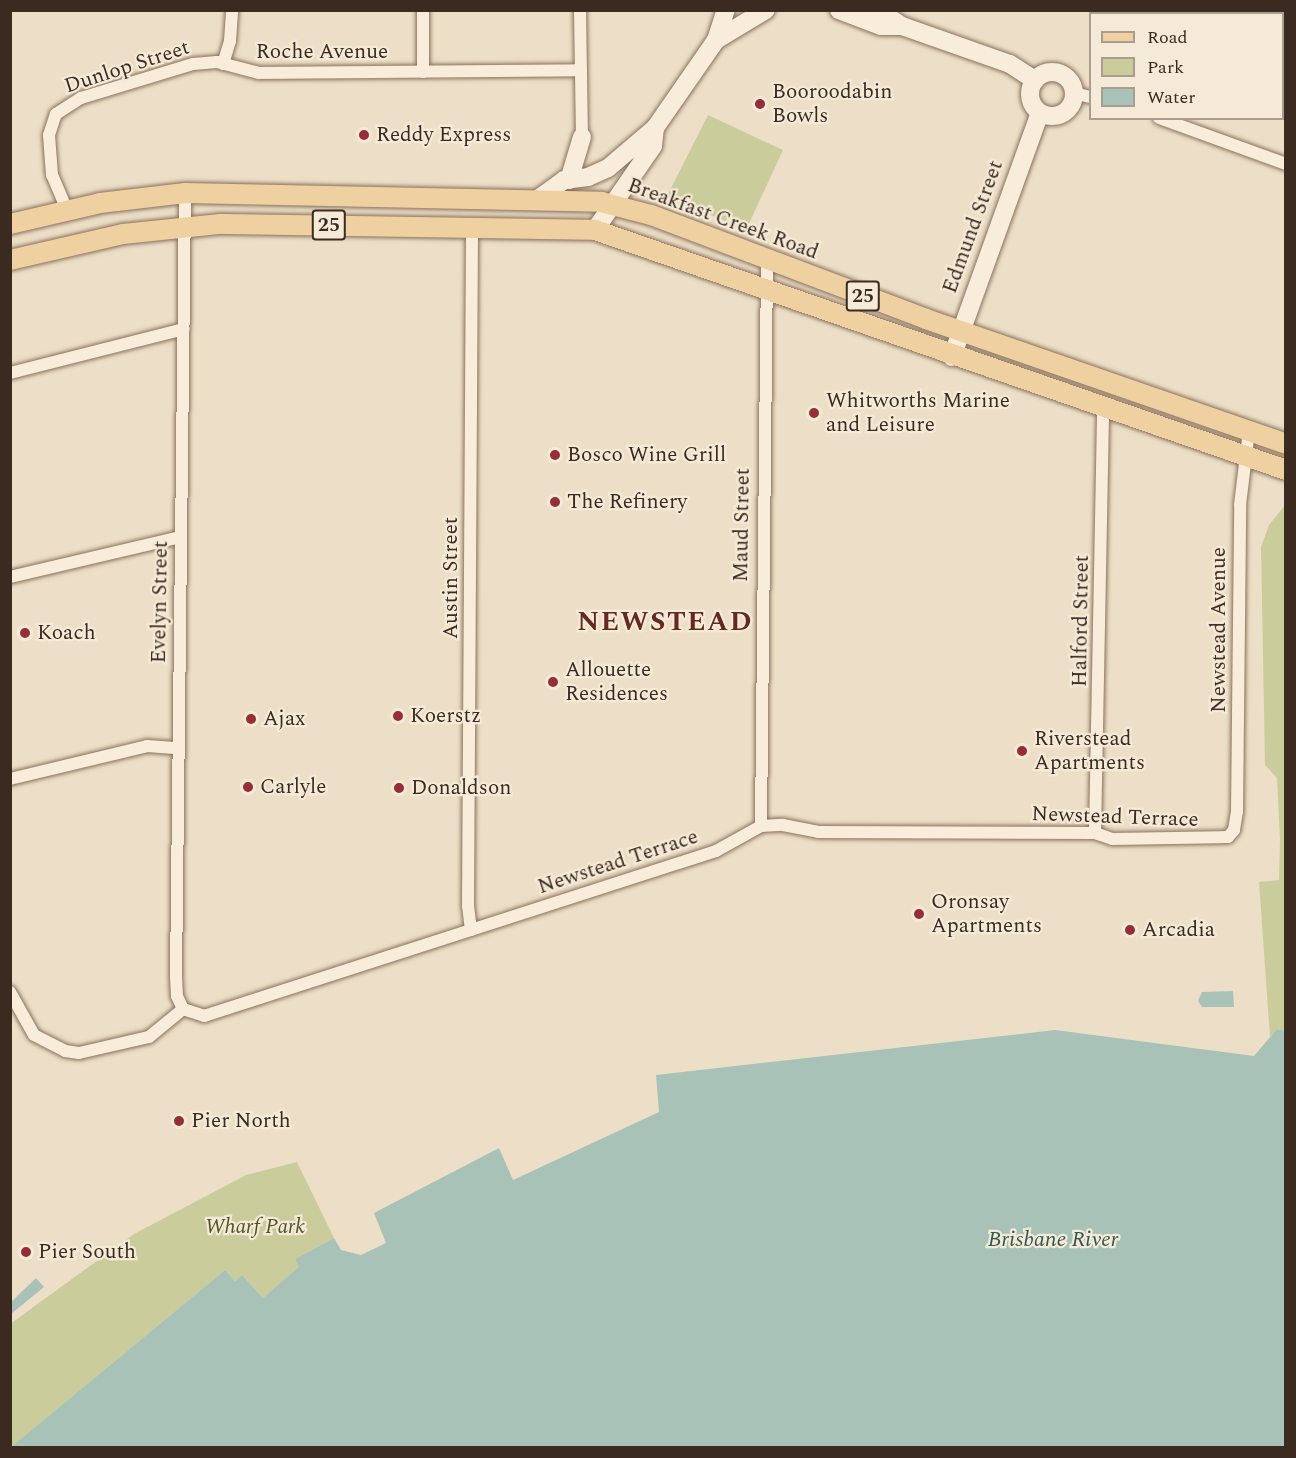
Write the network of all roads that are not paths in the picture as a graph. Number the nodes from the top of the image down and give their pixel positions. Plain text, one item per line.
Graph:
1 (232, 10) edge
2 (423, 10) edge
3 (580, 10) edge
4 (726, 10) edge
5 (765, 10) edge
6 (839, 10) edge
7 (878, 10) edge
8 (902, 26) junction
9 (716, 40) junction
10 (222, 64) junction
11 (581, 70) junction
12 (423, 72) junction
13 (1035, 80) junction
14 (1082, 95) edge
15 (1040, 113) junction
16 (1165, 120) edge
17 (655, 128) junction
18 (582, 137) joint
19 (1286, 164) edge
20 (569, 180) junction
21 (185, 194) junction
22 (538, 199) junction
23 (614, 204) junction
24 (67, 210) junction
25 (10, 224) edge
26 (472, 226) junction
27 (186, 227) junction
28 (595, 230) junction
29 (10, 260) edge
30 (767, 260) junction
31 (765, 288) junction
32 (184, 329) junction
33 (960, 331) junction
34 (952, 357) junction
35 (10, 373) edge
36 (1103, 408) junction
37 (1249, 431) junction
38 (1286, 444) edge
39 (1244, 457) junction
40 (1286, 470) edge
41 (180, 537) junction
42 (10, 577) edge
43 (178, 748) junction
44 (10, 779) edge
45 (761, 826) junction
46 (1234, 830) joint
47 (1095, 833) junction
48 (471, 930) junction
49 (10, 992) edge
50 (183, 1009) junction

1 - 10 street, Dunlop Street
2 - 12 street
3 - 11 street
4 - 9 street
5 - 9 street
6 - 8 street
7 - 8 street
8 - 13 street
9 - 17 street
10 - 12 street, Roche Avenue
10 - 24 street, Dunlop Street
11 - 12 street, Roche Avenue
11 - 18 street
13 - 14 street
13 - 15 street
14 - 15 street
15 - 33 street, Edmund Street
16 - 19 street
17 - 20 street
17 - 23 street
18 - 20 street
20 - 22 street
21 - 22 main road, Breakfast Creek Road / 25
21 - 24 main road, Breakfast Creek Road / 25
21 - 27 street, Evelyn Street
22 - 23 main road, Breakfast Creek Road / 25
23 - 28 street
23 - 30 main road, Breakfast Creek Road / 25
24 - 25 main road, Breakfast Creek Road / 25
26 - 27 main road, 25
26 - 28 main road, 25
26 - 48 street, Austin Street
27 - 29 main road, 25
27 - 32 street, Evelyn Street
28 - 31 main road, 25
30 - 31 street, Maud Street
30 - 33 main road, Breakfast Creek Road / 25
31 - 34 main road, 25
31 - 45 street, Maud Street
32 - 35 street
32 - 41 street, Evelyn Street
33 - 34 street, Edmund Street
33 - 37 main road, Breakfast Creek Road / 25
34 - 36 main road, 25
36 - 39 main road, 25
36 - 47 street, Halford Street
37 - 38 main road, Breakfast Creek Road / 25
37 - 39 street, Newstead Avenue
39 - 40 main road, 25
39 - 46 street, Newstead Avenue
41 - 42 street
41 - 43 street, Evelyn Street
43 - 44 street
43 - 50 street, Evelyn Street
45 - 47 street, Newstead Terrace
45 - 48 street, Newstead Terrace
46 - 47 street, Newstead Terrace
48 - 50 street, Newstead Terrace
49 - 50 street

